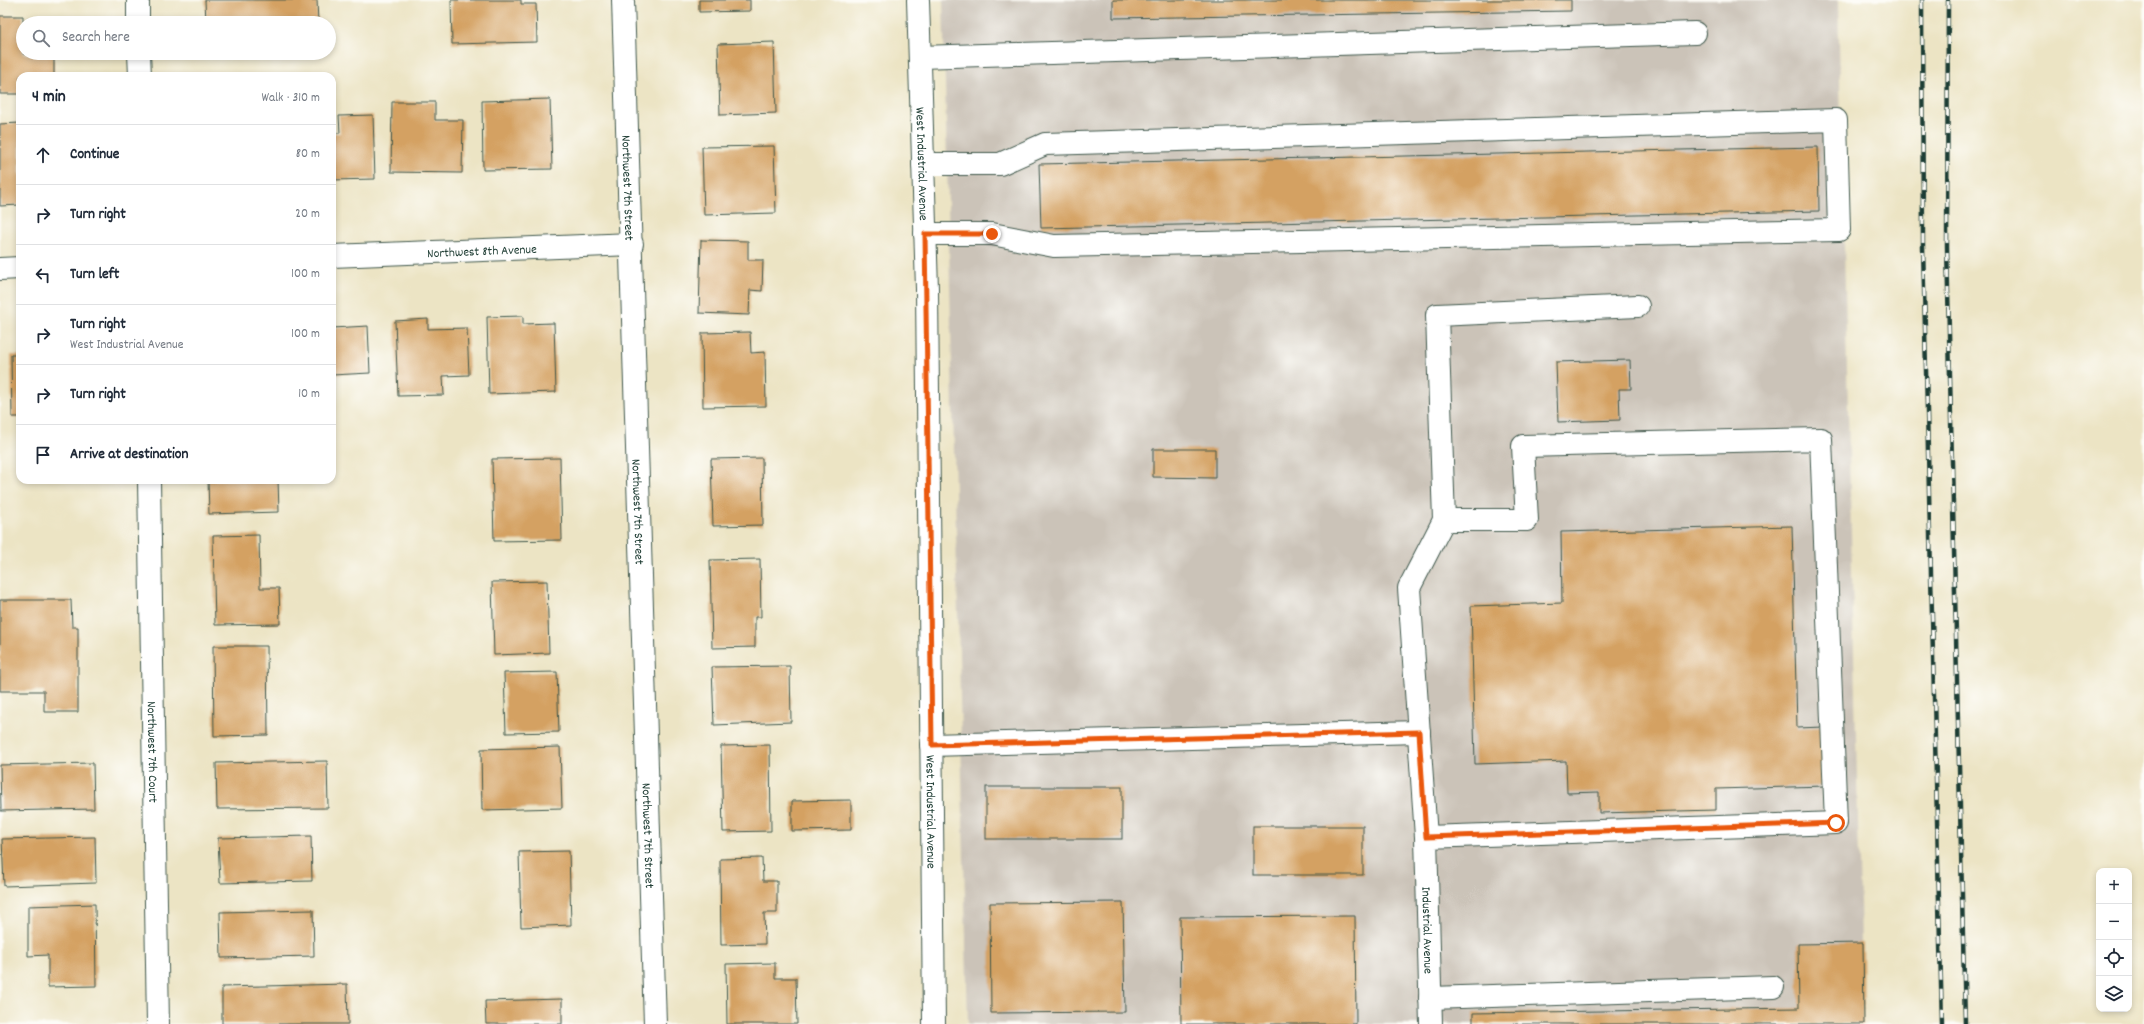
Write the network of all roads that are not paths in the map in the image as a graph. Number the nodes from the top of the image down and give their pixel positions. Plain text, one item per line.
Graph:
1 (138, 0) edge
2 (624, 0) edge
3 (918, 0) edge
4 (138, 16) edge
5 (1694, 33) dead end
6 (920, 57) junction
7 (139, 60) edge
8 (140, 72) edge
9 (923, 164) junction
10 (925, 234) junction
11 (632, 244) junction
12 (336, 256) edge
13 (16, 268) edge
14 (0, 269) edge
15 (1638, 306) dead end
16 (149, 484) edge
17 (1444, 520) junction
18 (1419, 732) junction
19 (932, 745) junction
20 (1426, 837) junction
21 (1773, 987) dead end
22 (1430, 998) junction
23 (158, 1024) edge
24 (655, 1024) edge
25 (934, 1024) edge
26 (1431, 1024) edge

1 - 4 street
2 - 11 street, Northwest 7th Street
3 - 6 street, West Industrial Avenue
5 - 6 street
6 - 9 street, West Industrial Avenue
7 - 8 street
9 - 10 street, West Industrial Avenue
9 - 10 street
10 - 19 street, West Industrial Avenue
11 - 12 street, Northwest 8th Avenue
11 - 24 street, Northwest 7th Street
13 - 14 street
15 - 17 street
16 - 23 street, Northwest 7th Court
17 - 18 street, Industrial Avenue
17 - 20 street
18 - 19 street
18 - 20 street, Industrial Avenue
19 - 25 street, West Industrial Avenue
20 - 22 street, Industrial Avenue
21 - 22 street
22 - 26 street, Industrial Avenue

